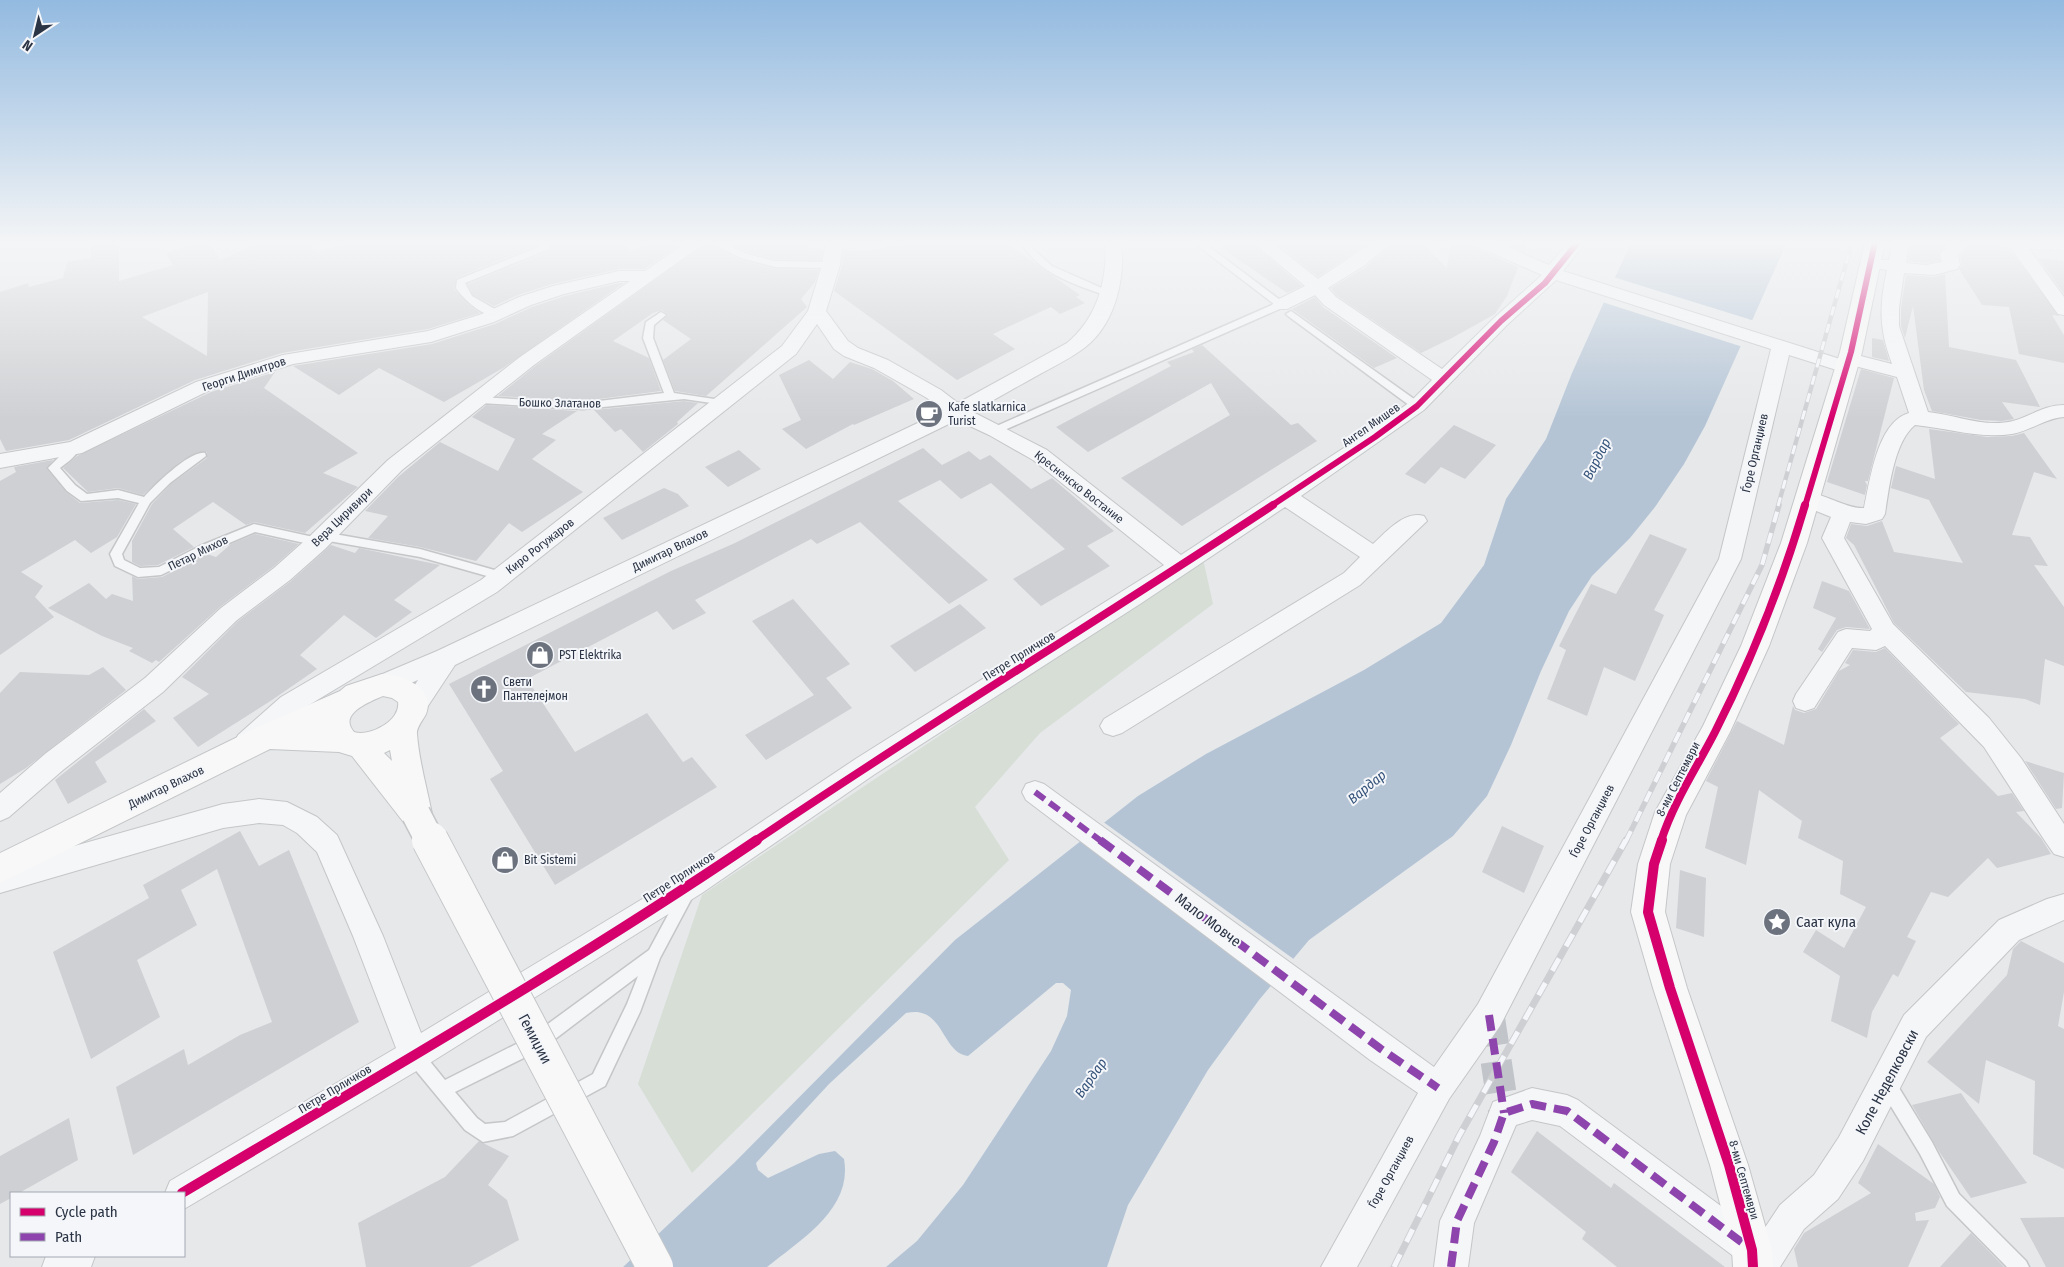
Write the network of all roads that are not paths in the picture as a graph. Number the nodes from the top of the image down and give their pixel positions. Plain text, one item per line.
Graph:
1 (475, 301) edge
2 (525, 301) edge
3 (612, 301) edge
4 (820, 301) edge
5 (1105, 301) edge
6 (1274, 301) edge
7 (1298, 301) edge
8 (1330, 301) edge
9 (1524, 301) edge
10 (1639, 301) edge
11 (1861, 301) edge
12 (1893, 301) edge
13 (1286, 310) junction
14 (817, 311) junction
15 (497, 314) junction
16 (661, 315) dead end
17 (1780, 347) junction
18 (1847, 363) junction
19 (1907, 374) junction
20 (1444, 380) junction
21 (670, 396) junction
22 (480, 400) junction
23 (721, 403) junction
24 (1417, 406) junction
25 (2064, 410) edge
26 (957, 412) junction
27 (1920, 419) junction
28 (996, 430) junction
29 (75, 448) junction
30 (201, 456) dead end
31 (0, 461) edge
32 (1285, 496) junction
33 (1807, 499) junction
34 (146, 502) junction
35 (1844, 512) junction
36 (1416, 520) dead end
37 (320, 539) junction
38 (1375, 556) junction
39 (1179, 565) junction
40 (501, 576) junction
41 (1885, 630) junction
42 (446, 658) junction
43 (382, 685) junction
44 (346, 701) junction
45 (1805, 701) dead end
46 (407, 718) junction
47 (1113, 726) dead end
48 (266, 737) junction
49 (350, 743) junction
50 (239, 752) junction
51 (1036, 792) dead end
52 (0, 809) edge
53 (416, 813) junction
54 (2064, 845) edge
55 (0, 869) edge
56 (0, 880) edge
57 (692, 884) junction
58 (2064, 907) edge
59 (654, 955) junction
60 (414, 1055) junction
61 (1886, 1082) junction
62 (1438, 1088) junction
63 (442, 1090) junction
64 (184, 1192) edge
65 (76, 1257) edge
66 (1755, 1261) edge
67 (59, 1267) edge
68 (655, 1267) edge
69 (1338, 1267) edge
70 (1451, 1267) edge
71 (2020, 1267) edge

1 - 15 lane
2 - 15 street, Георги Димитров
3 - 22 street, Вера Циривири
4 - 14 street
5 - 26 street, Димитар Влахов
6 - 13 lane
7 - 13 street
8 - 20 street
9 - 20 street, Ангел Мишев
10 - 17 street
11 - 18 main road, 8-ми Септември
12 - 19 street
13 - 24 lane
13 - 28 lane
14 - 23 street, Киро Рогужаров
14 - 26 street, Кресненско Востание
15 - 29 street, Георги Димитров
16 - 21 lane
17 - 18 street
17 - 62 street, Ѓоре Органџиев
18 - 19 street
18 - 33 main road, 8-ми Септември
19 - 27 street
20 - 24 street, Ангел Мишев
21 - 22 lane, Бошко Златанов
21 - 23 lane, Бошко Златанов
22 - 37 street, Вера Циривири
23 - 40 street, Киро Рогужаров
24 - 32 street, Ангел Мишев
25 - 27 street
26 - 28 street, Кресненско Востание
26 - 42 street, Димитар Влахов
27 - 35 street
28 - 39 street, Кресненско Востание
29 - 31 street, Георги Димитров
29 - 34 lane
30 - 34 lane, Петар Михов
32 - 38 street
32 - 39 street, Ангел Мишев
33 - 35 street
33 - 66 main road, 8-ми Септември
34 - 37 lane, Петар Михов
35 - 41 street
36 - 38 street
37 - 40 lane, Петар Михов
37 - 52 street, Вера Циривири
38 - 47 street
39 - 57 street, Петре Прличков
40 - 50 street, Киро Рогужаров
41 - 45 street
41 - 54 street
42 - 43 street, Димитар Влахов
42 - 46 street
43 - 44 main road
43 - 46 main road
44 - 48 main road, Димитар Влахов
44 - 49 main road
46 - 49 main road
46 - 53 main road
48 - 49 main road
48 - 50 main road, Димитар Влахов
49 - 53 main road
50 - 55 main road, Димитар Влахов
51 - 62 street, Мало Мовче
53 - 68 main road, Гемиџии, bridge
56 - 60 street
57 - 59 lane
57 - 60 street, Петре Прличков
58 - 61 street, Коле Неделковски
59 - 63 lane
59 - 63 lane
60 - 63 lane
60 - 64 street, Петре Прличков
61 - 66 street, Коле Неделковски
61 - 71 lane
62 - 69 street, Ѓоре Органџиев
65 - 67 street
66 - 70 street

